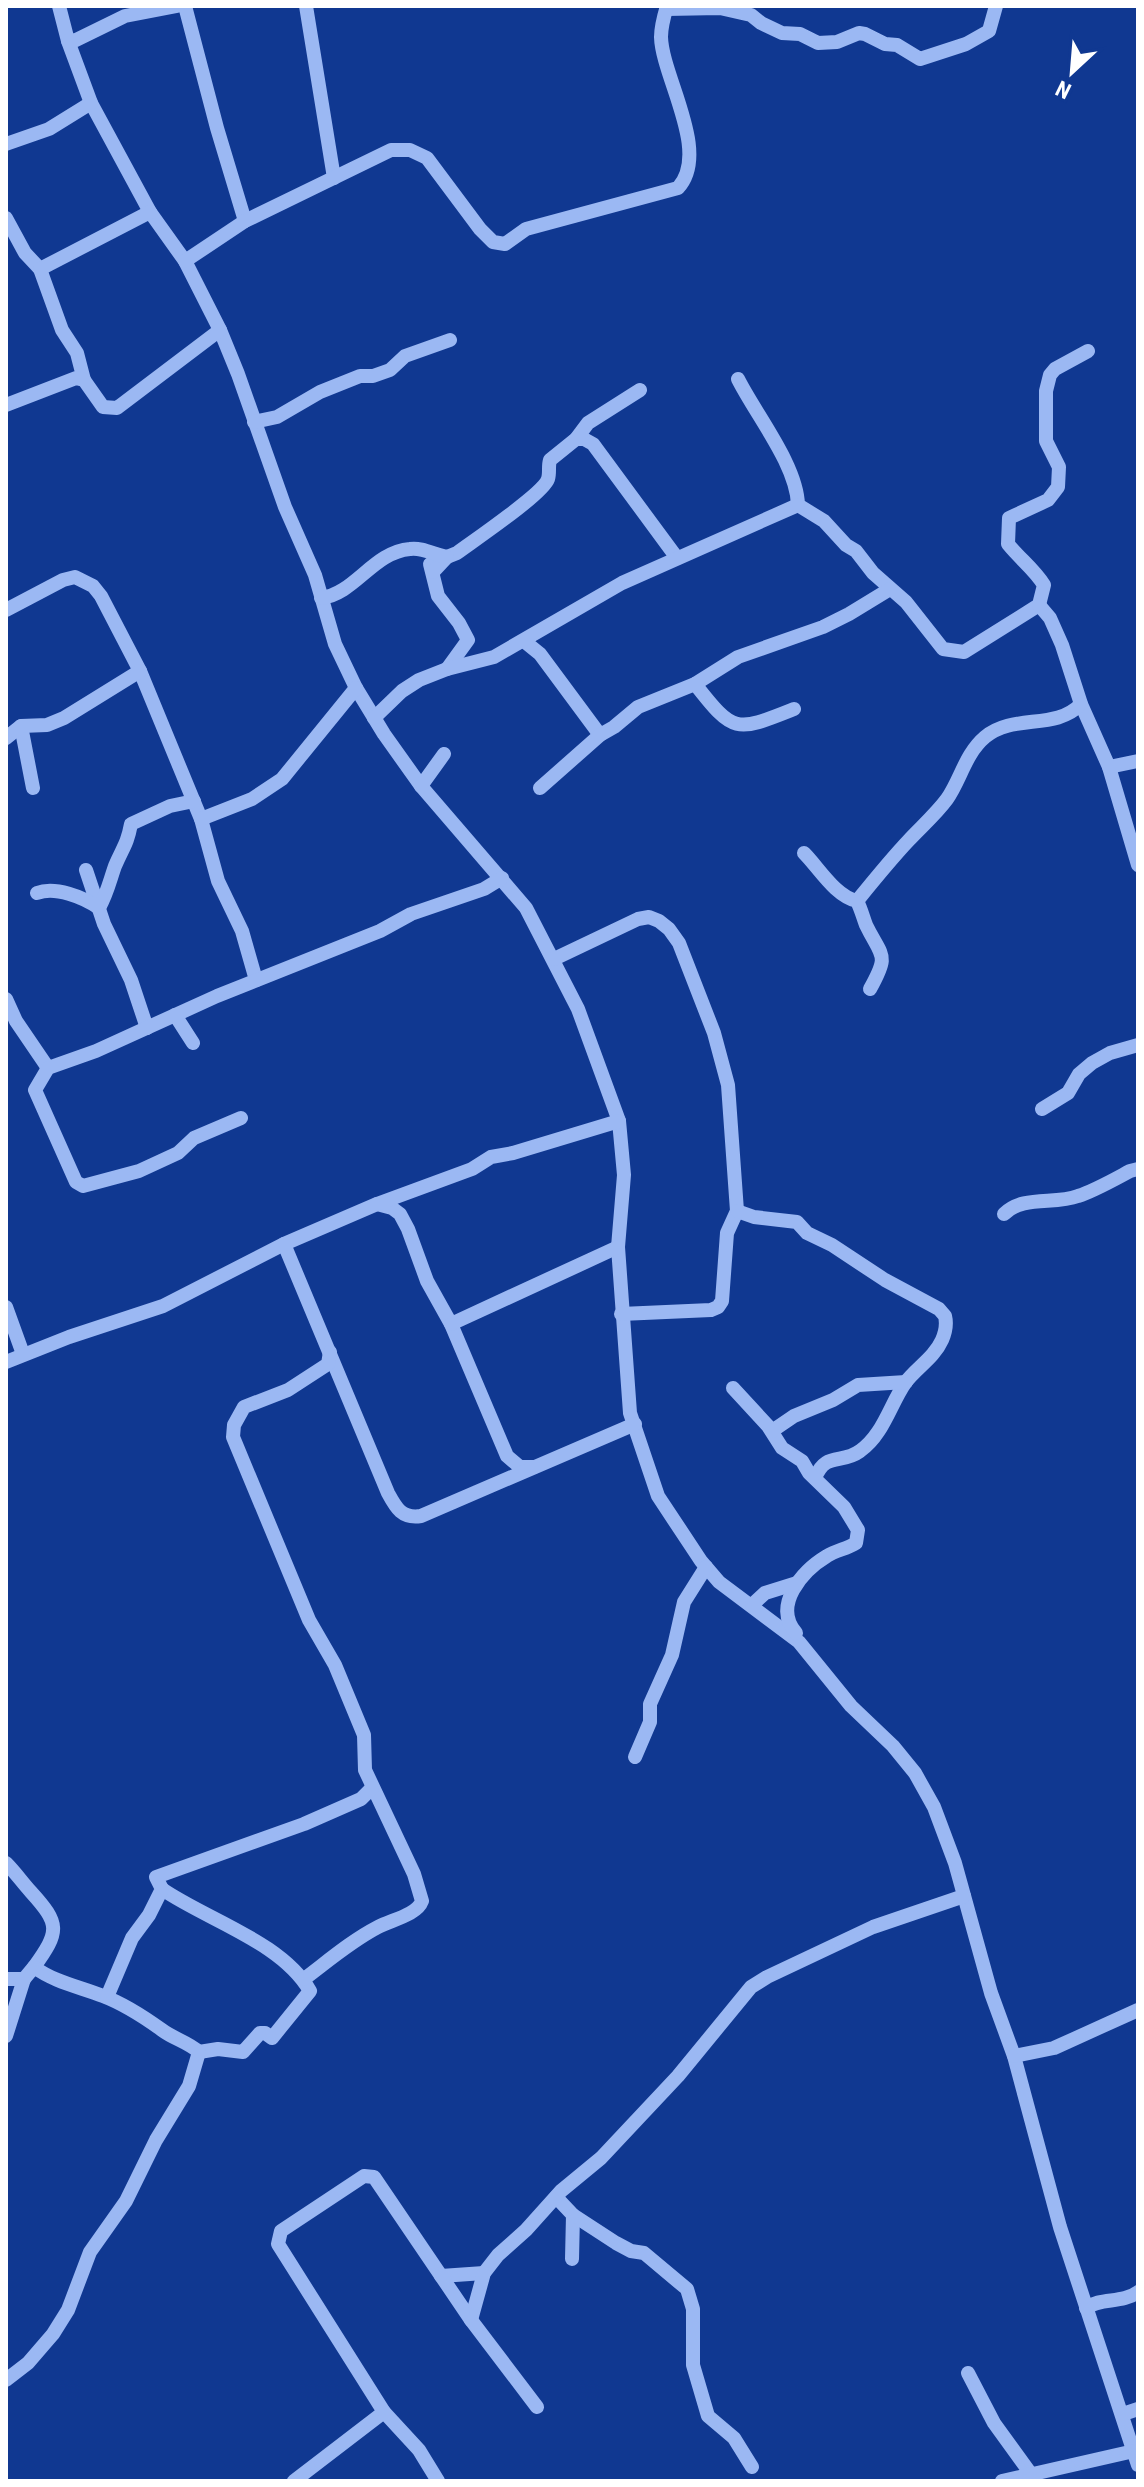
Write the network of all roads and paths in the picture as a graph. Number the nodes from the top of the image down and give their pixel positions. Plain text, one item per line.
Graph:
1 (59, 6) edge
2 (177, 6) edge
3 (185, 6) edge
4 (306, 6) edge
5 (996, 6) edge
6 (667, 7) edge
7 (68, 41) junction
8 (91, 103) junction
9 (6, 144) edge
10 (334, 178) junction
11 (150, 212) junction
12 (6, 218) edge
13 (245, 221) junction
14 (185, 261) junction
15 (40, 269) junction
16 (220, 330) junction
17 (450, 340) dead end
18 (1088, 351) dead end
19 (738, 379) dead end
20 (84, 380) junction
21 (640, 390) dead end
22 (6, 405) edge
23 (254, 422) junction
24 (576, 439) junction
25 (798, 505) junction
26 (422, 550) junction
27 (447, 557) junction
28 (677, 558) junction
29 (433, 572) junction
30 (890, 589) junction
31 (321, 598) junction
32 (1039, 605) junction
33 (6, 610) edge
34 (524, 641) junction
35 (447, 669) junction
36 (140, 671) junction
37 (695, 684) junction
38 (356, 688) junction
39 (1081, 704) junction
40 (794, 709) dead end
41 (374, 718) junction
42 (1048, 721) junction
43 (21, 726) junction
44 (1090, 726) junction
45 (600, 735) junction
46 (6, 738) edge
47 (444, 754) dead end
48 (1138, 761) edge
49 (1109, 767) junction
50 (421, 786) junction
51 (33, 788) dead end
52 (540, 788) dead end
53 (194, 801) junction
54 (201, 819) junction
55 (804, 853) dead end
56 (1138, 865) edge
57 (86, 870) dead end
58 (502, 878) junction
59 (37, 893) dead end
60 (857, 901) junction
61 (99, 908) junction
62 (554, 959) junction
63 (256, 980) junction
64 (870, 989) dead end
65 (6, 999) edge
66 (175, 1015) junction
67 (147, 1028) junction
68 (193, 1043) dead end
69 (1138, 1045) edge
70 (48, 1068) junction
71 (612, 1103) junction
72 (1042, 1109) dead end
73 (241, 1118) dead end
74 (619, 1121) junction
75 (596, 1126) junction
76 (1138, 1169) edge
77 (377, 1204) junction
78 (737, 1211) junction
79 (1004, 1214) dead end
80 (305, 1236) junction
81 (284, 1244) junction
82 (618, 1247) junction
83 (293, 1264) junction
84 (6, 1307) edge
85 (939, 1309) junction
86 (958, 1313) dead end
87 (621, 1314) junction
88 (451, 1324) junction
89 (330, 1352) junction
90 (23, 1354) junction
91 (6, 1362) edge
92 (906, 1382) junction
93 (733, 1388) dead end
94 (635, 1424) junction
95 (772, 1431) junction
96 (510, 1460) junction
97 (534, 1467) junction
98 (815, 1478) junction
99 (505, 1480) junction
100 (706, 1567) junction
101 (797, 1583) junction
102 (752, 1605) junction
103 (809, 1654) junction
104 (635, 1757) dead end
105 (372, 1788) junction
106 (6, 1863) edge
107 (162, 1889) junction
108 (964, 1896) junction
109 (29, 1973) junction
110 (6, 1979) edge
111 (304, 1979) junction
112 (107, 1997) junction
113 (1138, 2010) edge
114 (6, 2036) edge
115 (199, 2052) junction
116 (1014, 2056) junction
117 (556, 2197) junction
118 (573, 2215) junction
119 (572, 2259) dead end
120 (484, 2273) junction
121 (441, 2276) junction
122 (1138, 2292) edge
123 (1086, 2308) junction
124 (471, 2320) junction
125 (968, 2373) dead end
126 (6, 2380) edge
127 (537, 2407) dead end
128 (1138, 2409) edge
129 (384, 2412) junction
130 (1123, 2414) junction
131 (1136, 2458) edge
132 (752, 2467) dead end
133 (1031, 2474) junction
134 (294, 2481) edge
135 (438, 2481) edge
136 (1002, 2481) edge

1 - 7 street
2 - 7 street
3 - 13 street
4 - 10 street
5 - 6 street
6 - 10 street
7 - 8 street
8 - 9 street
8 - 11 street
10 - 13 street
11 - 14 street
11 - 15 street
12 - 15 street
13 - 14 street
14 - 16 street
15 - 20 street
16 - 20 street
16 - 23 street
17 - 23 street
18 - 32 street
19 - 25 street
20 - 22 street
21 - 24 street
23 - 31 street
24 - 27 street
24 - 28 street
25 - 28 street
25 - 30 street
26 - 27 street
26 - 29 street
26 - 31 street
27 - 29 street
28 - 34 street
29 - 35 street
30 - 32 street
30 - 37 street
31 - 38 street
32 - 39 street
33 - 36 street
34 - 35 street
34 - 45 street
35 - 41 street
36 - 43 street
36 - 53 street
37 - 40 street
37 - 45 street
38 - 41 street
38 - 54 street
39 - 42 street
39 - 44 street
41 - 50 street
42 - 44 street
42 - 60 street
43 - 46 street
43 - 51 street
44 - 49 street
45 - 52 street
47 - 50 street
48 - 49 street
49 - 56 street
50 - 58 street
53 - 54 street
53 - 61 street
54 - 63 street
55 - 60 street
57 - 61 street
58 - 62 street
58 - 63 street
59 - 61 street
60 - 64 street
61 - 67 street
62 - 71 street
62 - 78 street
63 - 66 street
65 - 70 street
66 - 67 street
66 - 68 street
67 - 70 street
69 - 72 street
70 - 73 street
71 - 74 street
71 - 75 street
74 - 75 street
74 - 82 street
75 - 77 street
76 - 79 street
77 - 80 street
77 - 88 street
78 - 85 street
78 - 87 street
80 - 81 street
80 - 83 street
81 - 83 street
81 - 90 street
82 - 87 street
82 - 88 street
83 - 89 street
84 - 90 street
85 - 86 street
85 - 92 street
87 - 94 street
88 - 96 street
89 - 99 street
89 - 105 street
90 - 91 street
92 - 95 street
92 - 98 street
93 - 95 street
94 - 97 street
94 - 100 street
95 - 98 street
96 - 97 street
96 - 99 street
97 - 99 street
98 - 101 street
100 - 102 street
100 - 104 street
101 - 102 street
101 - 103 street
102 - 103 street
103 - 108 street
105 - 107 street
105 - 111 street
106 - 109 street
107 - 111 street
107 - 112 street
108 - 116 street
108 - 117 street
109 - 110 street
109 - 112 street
109 - 114 street
111 - 115 street
112 - 115 street
113 - 116 street
115 - 126 street
116 - 123 street
117 - 118 street
117 - 120 street
118 - 119 street
118 - 132 street
120 - 121 street
120 - 124 street
121 - 124 street
121 - 129 street
122 - 123 street
123 - 130 street
124 - 127 street
125 - 133 street
128 - 130 street
129 - 134 street
129 - 135 street
130 - 131 street
131 - 133 street
133 - 136 street

